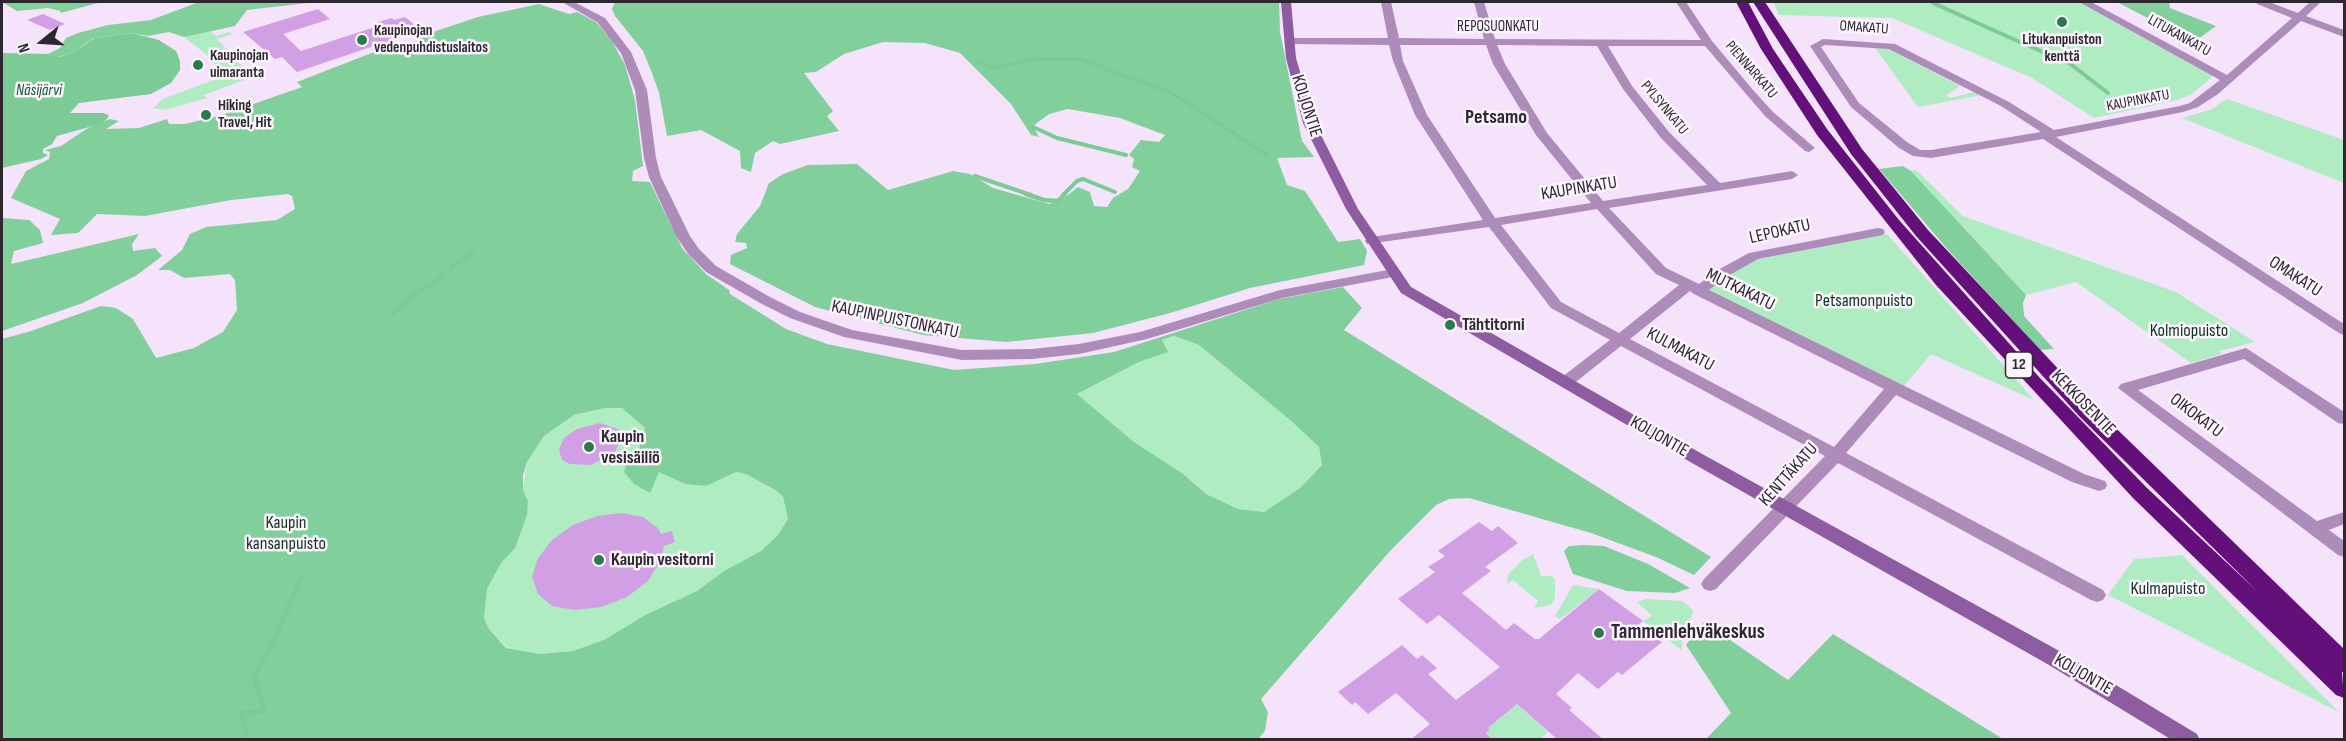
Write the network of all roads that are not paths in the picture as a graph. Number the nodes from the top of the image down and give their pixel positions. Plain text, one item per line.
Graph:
1 (567, 2) edge
2 (1286, 2) edge
3 (1386, 2) edge
4 (1479, 2) edge
5 (1681, 2) edge
6 (1742, 2) edge
7 (1759, 2) edge
8 (2084, 2) edge
9 (2261, 2) edge
10 (2316, 2) edge
11 (2299, 17) junction
12 (2344, 34) edge
13 (1289, 41) junction
14 (1394, 42) junction
15 (1490, 42) junction
16 (1601, 43) junction
17 (1707, 43) junction
18 (2228, 80) junction
19 (2049, 135) junction
20 (1809, 148) dead end
21 (1930, 154) joint
22 (1792, 175) dead end
23 (1714, 185) junction
24 (1599, 204) junction
25 (1492, 222) junction
26 (1878, 232) dead end
27 (1372, 241) junction
28 (1393, 273) junction
29 (1693, 289) junction
30 (2344, 330) edge
31 (1620, 340) junction
32 (1567, 381) junction
33 (1894, 388) junction
34 (2344, 419) edge
35 (1833, 456) junction
36 (2099, 485) dead end
37 (1786, 508) junction
38 (2344, 518) edge
39 (2315, 528) junction
40 (2344, 550) edge
41 (1710, 584) dead end
42 (2097, 595) dead end
43 (2344, 663) edge
44 (2344, 688) edge
45 (2190, 740) edge

1 - 28 street, KAUPINPUISTONKATU
2 - 13 street, KOLJONTIE
3 - 14 street, KULMAKATU
4 - 15 street, MUTKAKATU
5 - 17 street, PIENNARKATU
6 - 44 highway, KEKKOSENTIE / 12
7 - 43 highway, KEKKOSENTIE / 12
8 - 18 street, LITUKANKATU
9 - 11 street
10 - 11 street, KAUPINKATU
11 - 12 street
11 - 18 street, KAUPINKATU
13 - 14 street, REPOSUONKATU
13 - 27 street, KOLJONTIE
14 - 15 street, REPOSUONKATU
14 - 25 street, KULMAKATU
15 - 16 street, REPOSUONKATU
15 - 24 street, MUTKAKATU
16 - 17 street, REPOSUONKATU
16 - 23 street, PYLSYNKATU
17 - 20 street, PIENNARKATU
18 - 19 street, KAUPINKATU
19 - 21 street, KAUPINKATU
19 - 21 street, OMAKATU
19 - 30 street, OMAKATU
22 - 23 street, KAUPINKATU
23 - 24 street, KAUPINKATU
24 - 25 street, KAUPINKATU
24 - 29 street, MUTKAKATU
25 - 27 street, KAUPINKATU
25 - 31 street, KULMAKATU
26 - 29 street, LEPOKATU
27 - 28 street, KOLJONTIE
28 - 32 street, KOLJONTIE
29 - 31 street, LEPOKATU
29 - 33 street, MUTKAKATU
31 - 32 street, LEPOKATU
31 - 35 street, KULMAKATU
32 - 37 street, KOLJONTIE
33 - 35 street, KENTTÄKATU
33 - 36 street, MUTKAKATU
34 - 39 street, OIKOKATU
35 - 37 street, KENTTÄKATU
35 - 42 street, KULMAKATU
37 - 41 street, KENTTÄKATU
37 - 45 street, KOLJONTIE
38 - 39 street
39 - 40 street, OIKOKATU

